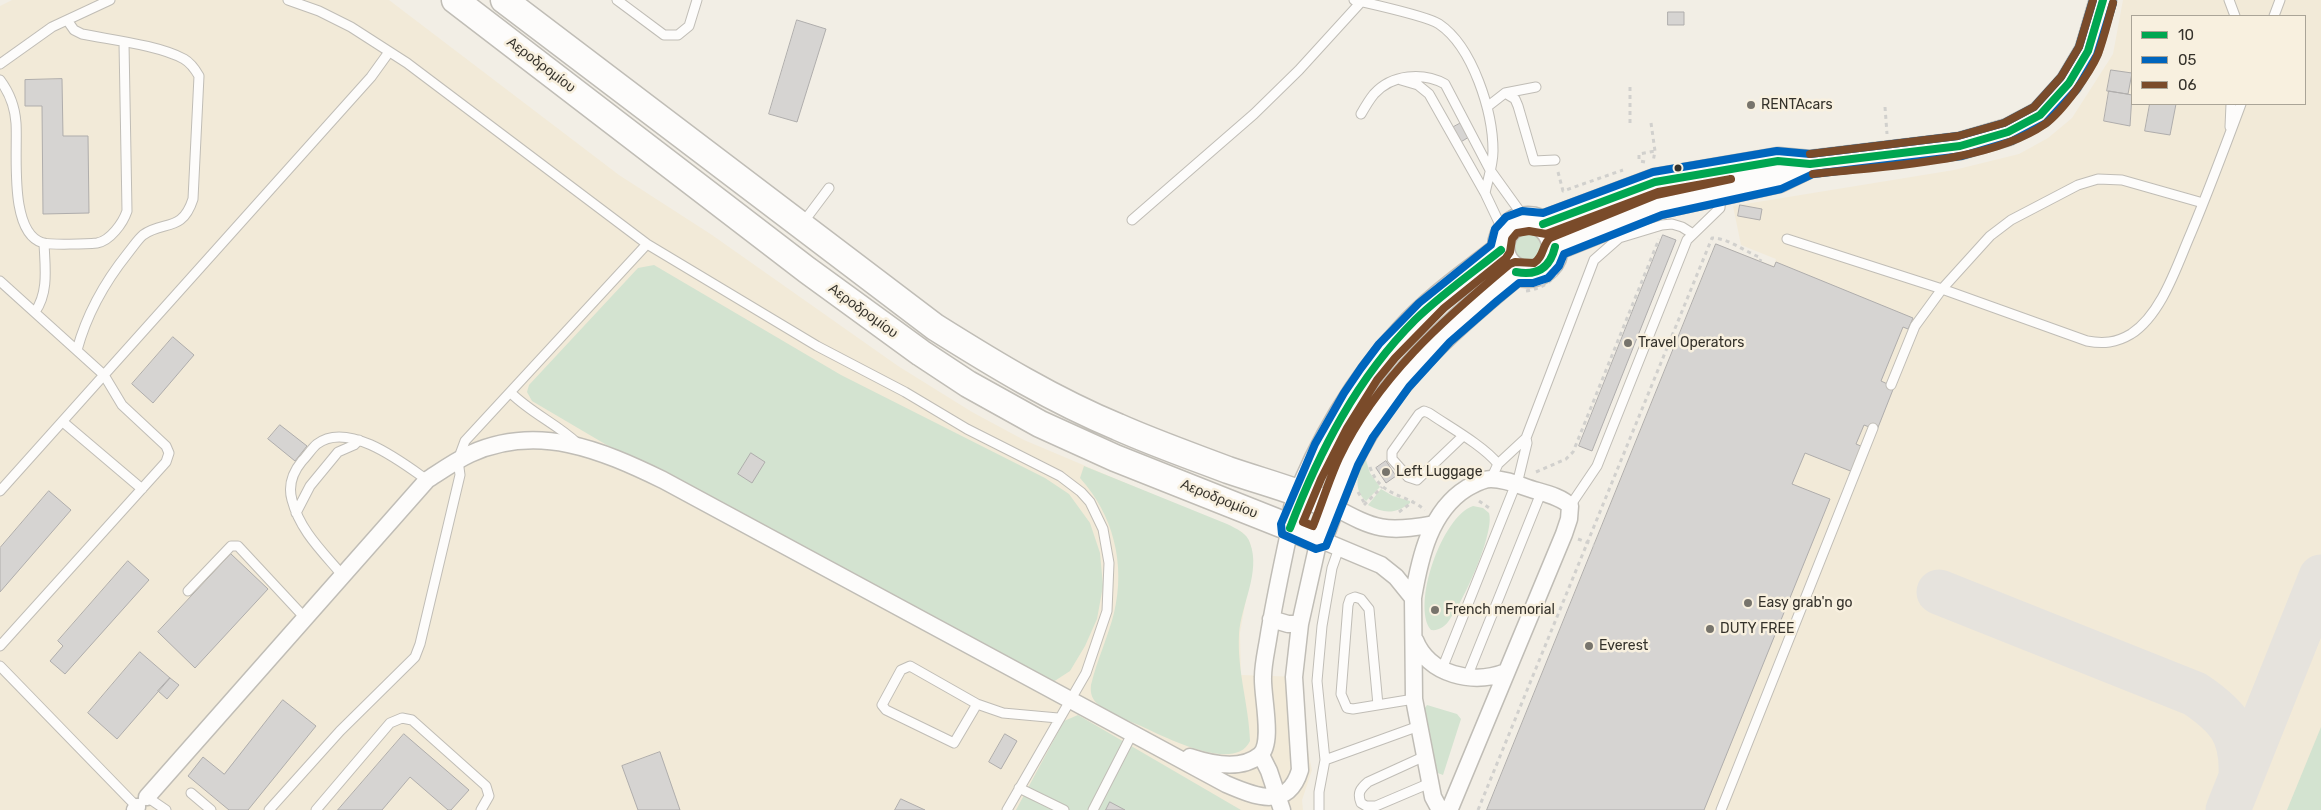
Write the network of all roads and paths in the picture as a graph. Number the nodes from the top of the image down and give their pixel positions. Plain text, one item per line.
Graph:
1 (110, 0) edge
2 (288, 0) edge
3 (454, 0) edge
4 (504, 0) edge
5 (616, 0) edge
6 (697, 0) edge
7 (2103, 0) edge
8 (2229, 0) edge
9 (2280, 0) edge
10 (1358, 1) edge
11 (2235, 15) edge
12 (2274, 15) edge
13 (68, 20) junction
14 (124, 43) junction
15 (389, 52) junction
16 (0, 64) edge
17 (1398, 79) junction
18 (0, 80) edge
19 (1536, 87) dead end
20 (1630, 87) dead end
21 (1505, 94) junction
22 (2231, 105) edge
23 (2241, 105) edge
24 (1487, 107) junction
25 (1885, 108) dead end
26 (1361, 114) dead end
27 (1651, 123) dead end
28 (1630, 124) dead end
29 (2229, 137) junction
30 (1655, 151) junction
31 (1889, 155) junction
32 (1555, 160) joint
33 (1653, 163) junction
34 (1810, 164) junction
35 (1636, 167) dead end
36 (1628, 168) dead end
37 (1490, 170) junction
38 (828, 188) dead end
39 (1721, 192) junction
40 (1485, 193) junction
41 (2203, 203) junction
42 (1132, 220) dead end
43 (1535, 222) junction
44 (1662, 224) junction
45 (800, 226) junction
46 (1693, 234) junction
47 (1787, 239) dead end
48 (1502, 242) junction
49 (44, 243) junction
50 (647, 244) junction
51 (1559, 255) junction
52 (1760, 261) dead end
53 (0, 281) edge
54 (1518, 282) junction
55 (1942, 289) junction
56 (35, 312) junction
57 (77, 350) junction
58 (104, 375) junction
59 (1891, 385) dead end
60 (511, 393) junction
61 (63, 422) junction
62 (1636, 424) junction
63 (1642, 427) dead end
64 (1873, 428) dead end
65 (1463, 436) junction
66 (1526, 438) junction
67 (359, 440) junction
68 (579, 445) junction
69 (458, 460) junction
70 (1368, 461) dead end
71 (1498, 464) junction
72 (1536, 472) dead end
73 (1491, 479) junction
74 (427, 480) junction
75 (1515, 484) junction
76 (1356, 486) dead end
77 (1382, 487) junction
78 (142, 489) junction
79 (0, 491) edge
80 (1303, 493) junction
81 (1541, 493) junction
82 (1365, 504) junction
83 (1332, 506) junction
84 (1570, 506) junction
85 (1371, 508) dead end
86 (296, 513) junction
87 (1395, 513) dead end
88 (1434, 524) junction
89 (1290, 528) junction
90 (1576, 538) dead end
91 (1588, 543) junction
92 (1329, 544) junction
93 (1594, 545) dead end
94 (343, 576) junction
95 (188, 591) dead end
96 (1413, 598) junction
97 (305, 618) junction
98 (1271, 619) junction
99 (1300, 624) junction
100 (1414, 638) junction
101 (0, 646) edge
102 (0, 666) edge
103 (1442, 669) junction
104 (1506, 672) junction
105 (1467, 677) junction
106 (1069, 699) junction
107 (1414, 699) junction
108 (977, 704) junction
109 (1378, 705) junction
110 (1058, 718) junction
111 (1419, 726) junction
112 (1132, 734) junction
113 (1162, 748) junction
114 (1261, 755) junction
115 (1425, 756) junction
116 (1325, 760) junction
117 (1430, 783) junction
118 (1019, 788) junction
119 (191, 793) dead end
120 (1280, 804) edge
121 (140, 805) edge
122 (166, 810) edge
123 (210, 810) edge
124 (269, 810) edge
125 (316, 810) edge
126 (481, 810) edge
127 (1007, 810) edge
128 (1064, 810) edge
129 (1093, 810) edge
130 (1319, 810) edge
131 (1440, 810) edge
132 (1446, 810) edge
133 (1478, 810) edge
134 (1721, 810) edge

1 - 13 lane
2 - 15 lane
3 - 89 main road, Αεροδρομίου
4 - 45 main road
5 - 6 lane
7 - 31 main road
8 - 11 lane
9 - 12 lane
10 - 24 lane
10 - 42 lane
13 - 14 lane
13 - 16 lane
14 - 49 lane
14 - 57 lane
15 - 50 lane
15 - 58 lane
17 - 26 lane
17 - 37 lane
17 - 40 lane
18 - 49 lane
19 - 21 lane
20 - 28 path
21 - 24 lane
21 - 32 lane
22 - 29 lane
23 - 29 lane
24 - 37 lane
25 - 31 path
27 - 30 path
29 - 41 lane
30 - 33 path
30 - 33 path
31 - 34 main road
32 - 36 path
33 - 35 path
34 - 39 main road
34 - 43 main road
37 - 40 lane
37 - 43 lane
38 - 45 lane
39 - 46 lane
39 - 51 main road
40 - 48 lane
41 - 55 lane
41 - 55 lane
43 - 48 main road
43 - 51 main road
44 - 46 lane
44 - 66 lane
44 - 72 path
45 - 80 main road
46 - 84 lane
47 - 55 lane
48 - 54 main road
48 - 80 main road
49 - 56 lane
50 - 60 lane
50 - 106 lane
51 - 54 main road
51 - 54 path
52 - 62 path
53 - 56 lane
54 - 83 main road
55 - 59 lane
56 - 57 lane
57 - 58 lane
58 - 61 lane
58 - 78 lane
60 - 68 lane
60 - 69 lane
61 - 78 lane
61 - 79 lane
62 - 63 path
62 - 91 path
64 - 134 lane
65 - 65 lane
65 - 71 lane
66 - 71 lane
66 - 75 lane
67 - 74 lane
67 - 86 lane
67 - 86 lane
68 - 69 street
68 - 106 street
69 - 74 street
69 - 124 lane
70 - 77 path
71 - 73 lane
73 - 75 street
73 - 88 street
74 - 94 street
75 - 81 street
75 - 103 lane
76 - 82 path
77 - 82 path
77 - 87 path
78 - 101 lane
80 - 83 main road
80 - 89 main road
81 - 84 street
81 - 105 lane
82 - 85 path
83 - 88 street
83 - 92 main road
84 - 104 street
86 - 94 lane
88 - 96 street
89 - 92 main road, Αεροδρομίου
89 - 98 street
90 - 91 path
91 - 93 path
91 - 133 path
92 - 96 street
92 - 99 street
92 - 116 lane
94 - 97 street
95 - 97 lane
96 - 100 street
97 - 121 street
98 - 99 street
98 - 114 street
99 - 120 street
100 - 103 street
100 - 107 street
102 - 121 lane
103 - 105 street
104 - 105 street
104 - 132 street
106 - 110 lane
106 - 112 street
107 - 109 lane
107 - 111 street
108 - 108 lane
108 - 110 lane
109 - 109 lane
110 - 118 lane
111 - 115 street
111 - 116 lane
112 - 113 street
112 - 129 lane
113 - 114 street
113 - 120 street
114 - 120 street
115 - 117 street
115 - 117 lane
116 - 130 lane
117 - 131 street
118 - 127 lane
118 - 128 lane
119 - 123 lane
121 - 122 lane
125 - 126 lane

